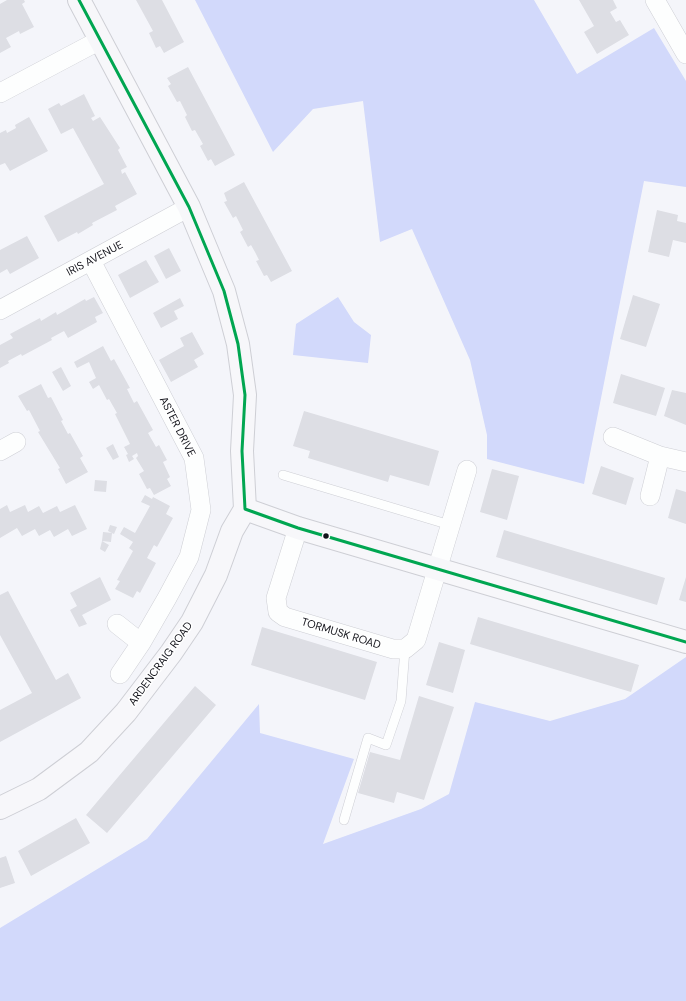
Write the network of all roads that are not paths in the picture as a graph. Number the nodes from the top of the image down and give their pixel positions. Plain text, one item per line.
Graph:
1 (79, 0) edge
2 (655, 0) edge
3 (100, 40) junction
4 (686, 54) edge
5 (0, 93) edge
6 (188, 207) junction
7 (92, 261) junction
8 (0, 310) edge
9 (613, 437) dead end
10 (660, 456) junction
11 (686, 462) edge
12 (467, 470) dead end
13 (283, 476) dead end
14 (650, 496) dead end
15 (245, 509) junction
16 (450, 525) junction
17 (298, 528) junction
18 (436, 568) junction
19 (117, 624) dead end
20 (686, 642) edge
21 (141, 643) junction
22 (405, 649) junction
23 (120, 674) dead end
24 (0, 808) edge
25 (344, 820) dead end

1 - 3 street
2 - 4 street
3 - 5 street
3 - 6 street
6 - 7 street, IRIS AVENUE
6 - 15 street
7 - 8 street, IRIS AVENUE
7 - 21 street, ASTER DRIVE
9 - 10 street
10 - 11 street
10 - 14 street
12 - 16 street
13 - 16 lane
15 - 17 street
15 - 24 street, ARDENCRAIG ROAD
16 - 18 street
17 - 18 street
17 - 22 street, TORMUSK ROAD
18 - 20 street
18 - 22 street
19 - 21 street
21 - 23 street, ASTER DRIVE
22 - 25 lane

